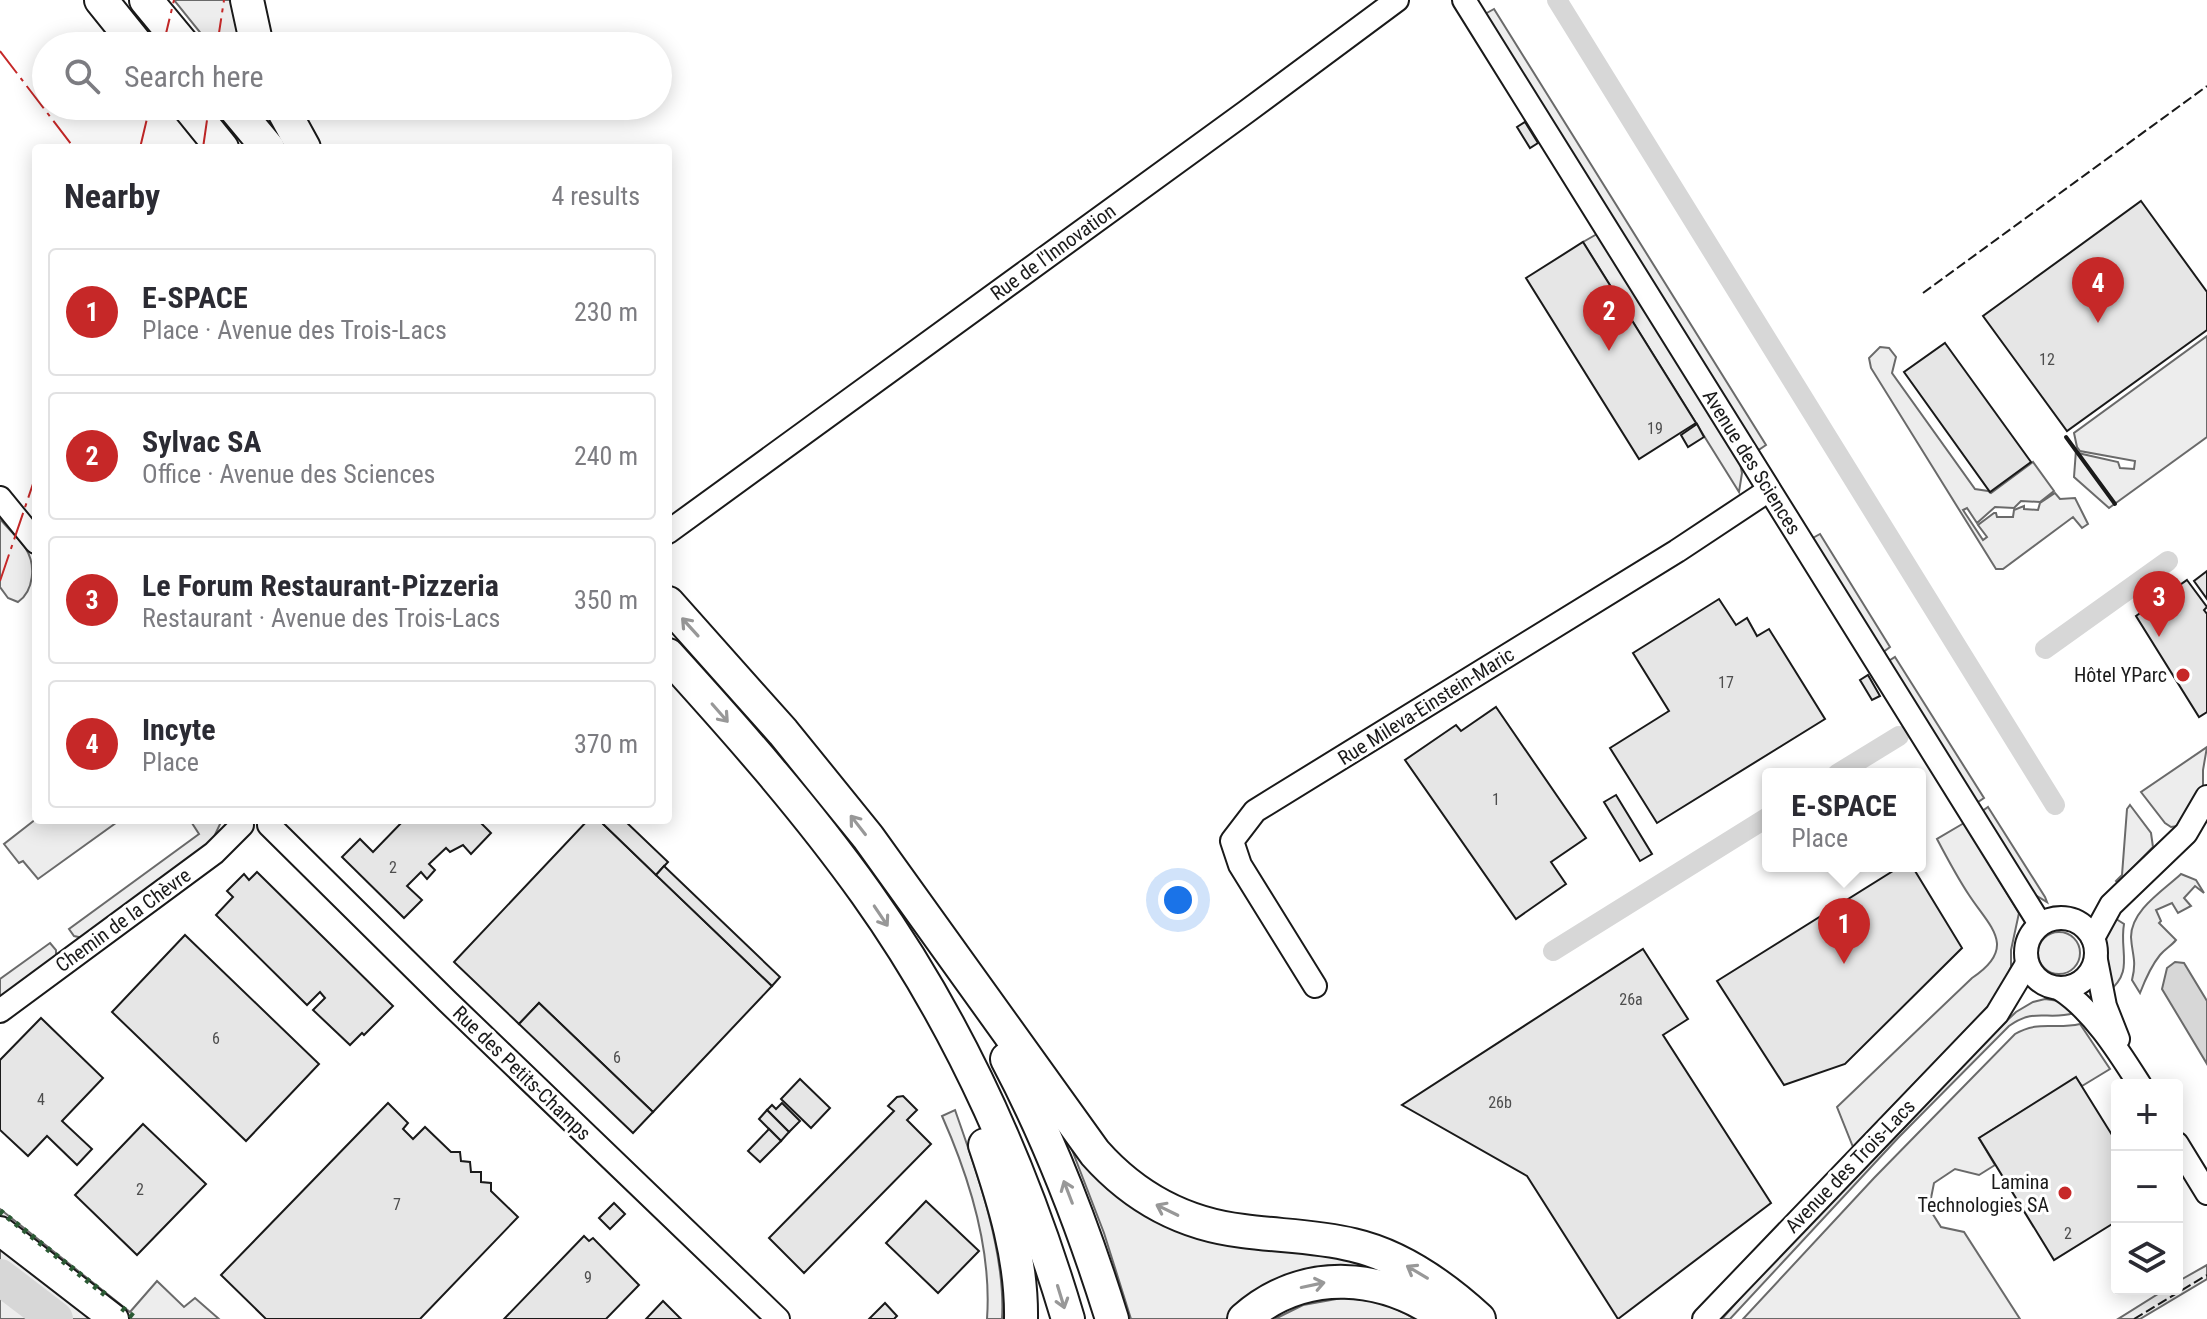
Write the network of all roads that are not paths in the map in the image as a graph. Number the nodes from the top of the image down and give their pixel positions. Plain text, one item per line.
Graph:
1 (101, 0) edge
2 (146, 0) edge
3 (247, 0) edge
4 (1397, 0) edge
5 (1464, 0) edge
6 (127, 32) edge
7 (172, 32) edge
8 (254, 32) edge
9 (199, 120) edge
10 (245, 120) edge
11 (289, 120) edge
12 (219, 144) edge
13 (265, 144) edge
14 (302, 144) edge
15 (1769, 490) junction
16 (0, 498) edge
17 (672, 529) edge
18 (32, 537) edge
19 (672, 608) edge
20 (672, 660) edge
21 (2207, 797) edge
22 (2207, 823) edge
23 (239, 824) edge
24 (242, 824) edge
25 (268, 824) edge
26 (272, 824) edge
27 (2186, 833) junction
28 (904, 888) junction
29 (2111, 905) junction
30 (2066, 918) junction
31 (2040, 924) junction
32 (901, 947) junction
33 (2094, 949) junction
34 (2027, 964) junction
35 (1315, 986) dead end
36 (2053, 987) junction
37 (0, 1011) edge
38 (1997, 1014) junction
39 (2136, 1079) edge
40 (2136, 1079) edge
41 (2181, 1151) edge
42 (2207, 1193) edge
43 (0, 1231) edge
44 (114, 1319) edge
45 (778, 1319) edge
46 (1021, 1319) edge
47 (1068, 1319) edge
48 (1112, 1319) edge
49 (1244, 1319) edge
50 (1447, 1319) edge
51 (1479, 1319) edge
52 (1704, 1319) edge

1 - 6 highway
2 - 7 highway
3 - 8 highway
4 - 17 street, Rue de l'Innovation
5 - 15 street, Avenue des Sciences
9 - 12 highway
10 - 13 highway
11 - 14 highway
15 - 31 street, Avenue des Sciences
15 - 35 street, Rue Mileva-Einstein-Maric
16 - 18 street
28 -> 19 highway
20 -> 32 highway
21 - 27 street
22 - 27 street
23 - 37 street, Chemin de la Chèvre
24 - 25 street
26 - 45 street, Rue des Petits-Champs
27 - 29 street
48 -> 28 highway
51 -> 28 highway
29 - 30 street
29 - 33 street
30 - 31 street
30 - 33 street
31 - 34 street
32 - 46 highway
32 -> 47 highway
33 - 36 street
33 - 39 street
34 - 36 street
34 - 38 street, Avenue des Trois-Lacs
36 - 38 street, Avenue des Trois-Lacs
36 - 40 street
38 - 52 street, Avenue des Trois-Lacs
41 - 42 street
43 - 44 main road
49 -> 50 highway

